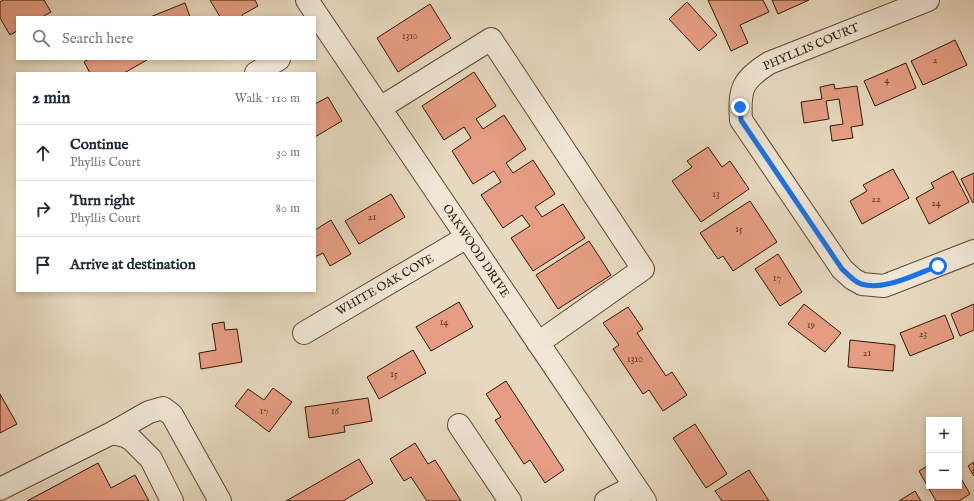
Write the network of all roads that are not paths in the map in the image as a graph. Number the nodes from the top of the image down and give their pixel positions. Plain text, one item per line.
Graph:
1 (307, 0) edge
2 (928, 0) edge
3 (314, 16) edge
4 (316, 20) edge
5 (322, 34) edge
6 (277, 60) edge
7 (258, 72) edge
8 (380, 108) junction
9 (467, 237) junction
10 (974, 251) edge
11 (304, 333) dead end
12 (538, 342) junction
13 (459, 425) dead end
14 (112, 433) junction
15 (0, 489) edge
16 (640, 494) edge
17 (172, 501) edge
18 (220, 501) edge
19 (510, 501) edge
20 (606, 501) edge

1 - 3 street, OAKWOOD DRIVE
2 - 10 street, PHYLLIS COURT
4 - 5 street, OAKWOOD DRIVE
5 - 8 street, OAKWOOD DRIVE
6 - 7 street
8 - 9 street, OAKWOOD DRIVE
8 - 12 street
9 - 11 street, WHITE OAK COVE
9 - 12 street, OAKWOOD DRIVE
12 - 16 street, OAKWOOD DRIVE
13 - 19 street
14 - 15 street
14 - 17 street
14 - 18 street
16 - 20 street

